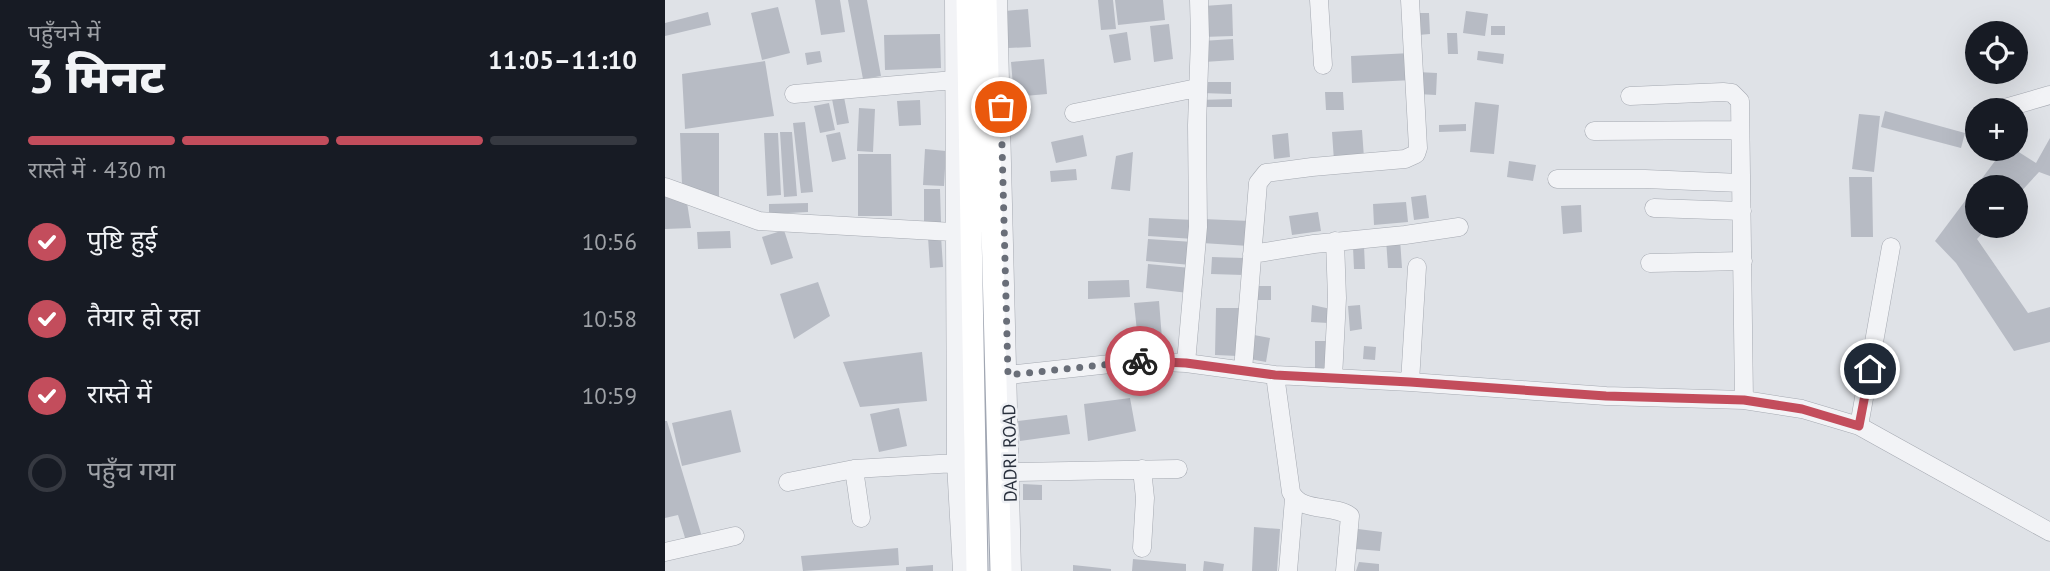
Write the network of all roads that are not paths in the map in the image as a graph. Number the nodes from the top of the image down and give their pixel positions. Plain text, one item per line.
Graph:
1 (954, 0) edge
2 (967, 0) edge
3 (986, 0) edge
4 (998, 0) edge
5 (1199, 0) edge
6 (1319, 0) edge
7 (1410, 0) edge
8 (1323, 65) dead end
9 (954, 80) junction
10 (1197, 88) junction
11 (793, 94) dead end
12 (2050, 95) edge
13 (1630, 96) dead end
14 (2028, 101) edge
15 (1074, 113) dead end
16 (1740, 130) junction
17 (1594, 131) dead end
18 (1557, 180) dead end
19 (1741, 183) junction
20 (665, 187) edge
21 (1654, 208) dead end
22 (1742, 211) junction
23 (1459, 227) dead end
24 (953, 232) junction
25 (1335, 242) junction
26 (1891, 247) dead end
27 (1252, 254) junction
28 (1743, 261) junction
29 (1650, 263) dead end
30 (1417, 267) dead end
31 (1186, 363) junction
32 (1243, 370) junction
33 (1008, 375) junction
34 (1275, 375) junction
35 (1333, 379) junction
36 (1410, 382) junction
37 (1744, 400) junction
38 (1859, 426) junction
39 (956, 463) junction
40 (854, 469) junction
41 (1142, 469) junction
42 (1178, 469) dead end
43 (1010, 472) junction
44 (788, 482) dead end
45 (1294, 499) junction
46 (861, 518) dead end
47 (2050, 532) edge
48 (735, 536) dead end
49 (1142, 548) dead end
50 (665, 552) edge
51 (961, 571) edge
52 (977, 571) edge
53 (1001, 571) edge
54 (1012, 571) edge
55 (1288, 571) edge
56 (1345, 571) edge

1 - 9 street
2 - 52 main road
3 - 53 main road
4 - 33 street, DADRI ROAD
5 - 10 street
6 - 8 street
7 - 27 street
9 - 11 street
9 - 24 street
10 - 15 street
10 - 31 street
12 - 14 street
13 - 16 street
16 - 17 street
16 - 19 street
18 - 19 street
19 - 22 street
20 - 24 street
21 - 22 street
22 - 28 street
23 - 25 street
24 - 39 street
25 - 27 street
25 - 35 street
26 - 38 street
27 - 32 street
28 - 29 street
28 - 37 street
30 - 36 street
31 - 32 street
31 - 33 street
32 - 34 street
33 - 43 street, DADRI ROAD
34 - 35 street
34 - 45 street
35 - 36 street
36 - 37 street
37 - 38 street
38 - 47 street
39 - 40 street
39 - 51 street
40 - 44 street
40 - 46 street
41 - 42 street
41 - 43 street
41 - 49 street
43 - 54 street, DADRI ROAD
45 - 55 street
45 - 56 street
48 - 50 street

